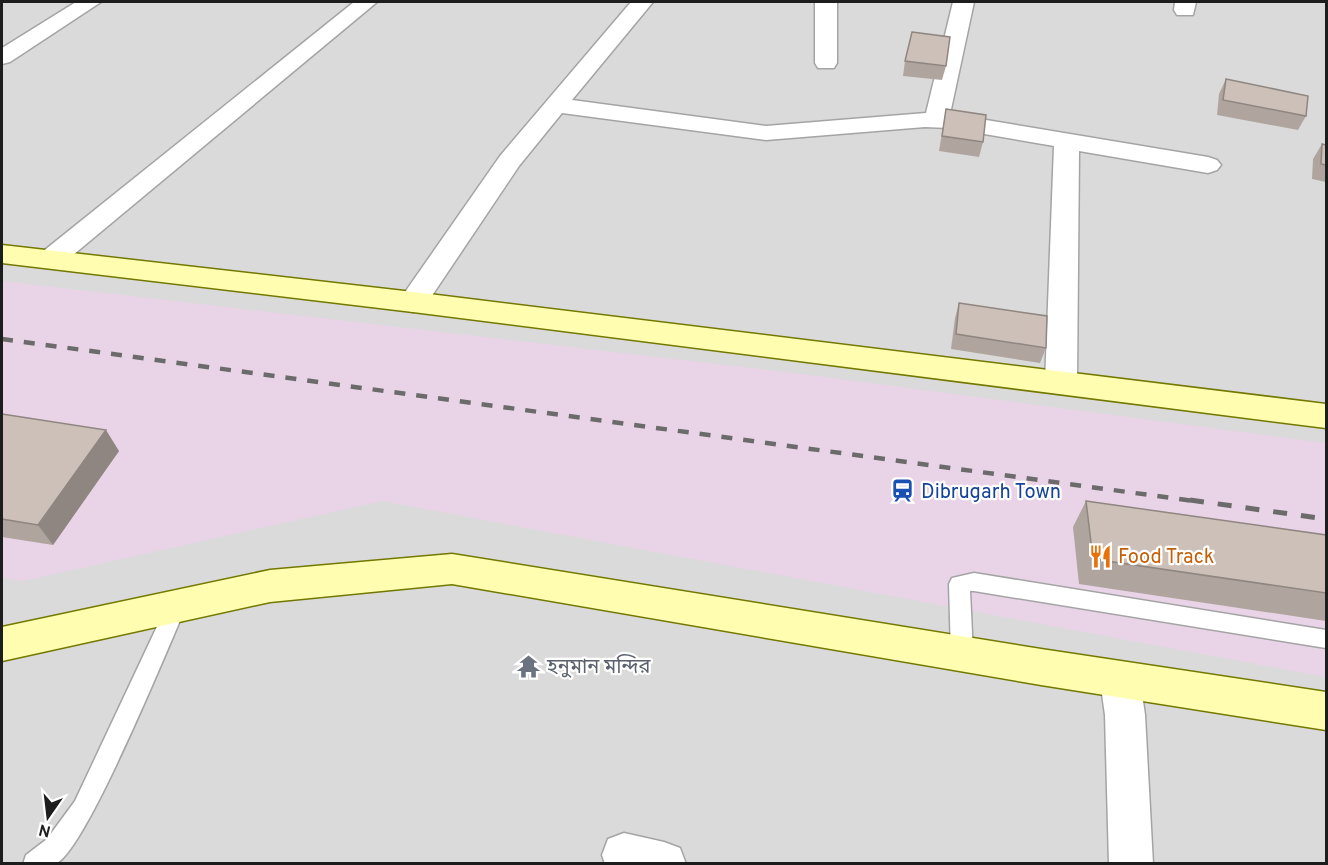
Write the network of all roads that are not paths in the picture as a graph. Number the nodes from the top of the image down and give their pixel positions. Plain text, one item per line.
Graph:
1 (90, 2) edge
2 (366, 2) edge
3 (642, 2) edge
4 (826, 2) edge
5 (964, 2) edge
6 (2, 57) edge
7 (826, 63) dead end
8 (554, 105) junction
9 (936, 121) junction
10 (1067, 140) junction
11 (1208, 165) dead end
12 (2, 254) edge
13 (51, 259) junction
14 (413, 302) junction
15 (1061, 383) junction
16 (1326, 416) edge
17 (176, 607) junction
18 (1326, 639) edge
19 (2, 644) edge
20 (962, 654) junction
21 (1120, 680) junction
22 (1326, 711) edge
23 (35, 864) edge
24 (1131, 864) edge

1 - 6 street
2 - 13 street
3 - 8 street
4 - 7 street
5 - 9 street
8 - 9 street
8 - 14 street
9 - 10 street
10 - 11 street
10 - 15 street
12 - 13 street
13 - 14 street
14 - 15 street
15 - 16 street
17 - 19 street
17 - 20 street
17 - 23 lane
18 - 20 lane
20 - 21 street
21 - 22 street
21 - 24 street

